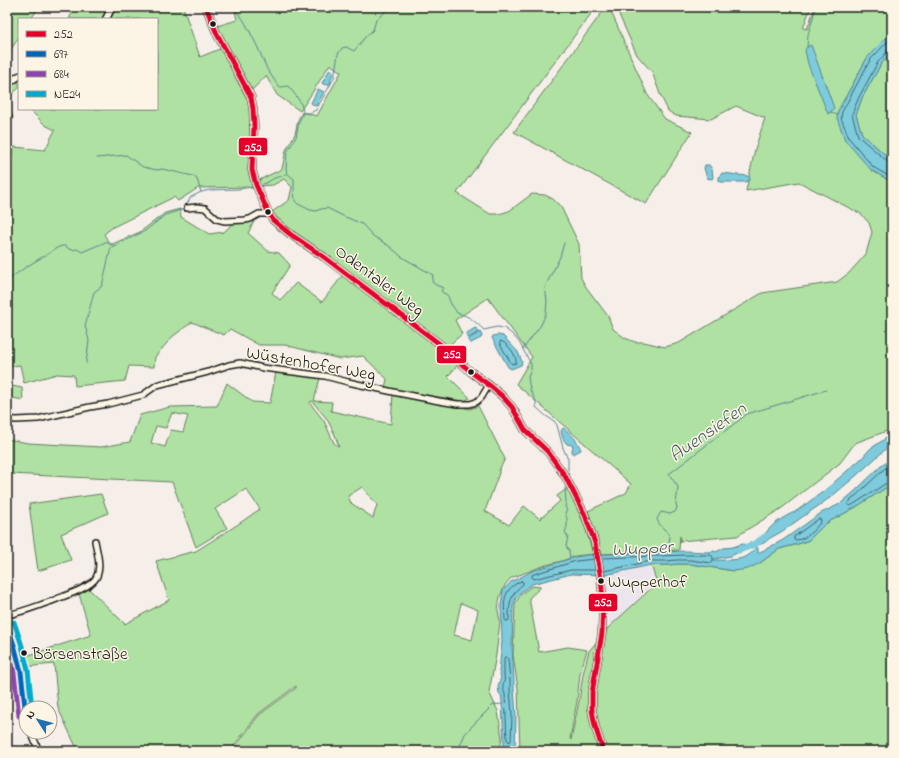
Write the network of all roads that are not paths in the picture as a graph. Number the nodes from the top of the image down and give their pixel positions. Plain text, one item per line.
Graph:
1 (112, 7) edge
2 (206, 7) edge
3 (106, 18) edge
4 (18, 77) edge
5 (7, 84) edge
6 (186, 208) dead end
7 (269, 214) junction
8 (489, 385) junction
9 (7, 419) edge
10 (95, 541) dead end
11 (7, 615) edge
12 (7, 624) edge
13 (24, 700) edge
14 (34, 740) edge
15 (39, 751) edge
16 (603, 751) edge

1 - 3 main road
2 - 7 main road, Odentaler Weg
4 - 5 main road
6 - 7 street
7 - 8 main road, Odentaler Weg
8 - 9 street, Wüstenhofer Weg
8 - 16 main road, Odentaler Weg
10 - 11 street
12 - 13 street
14 - 15 street

